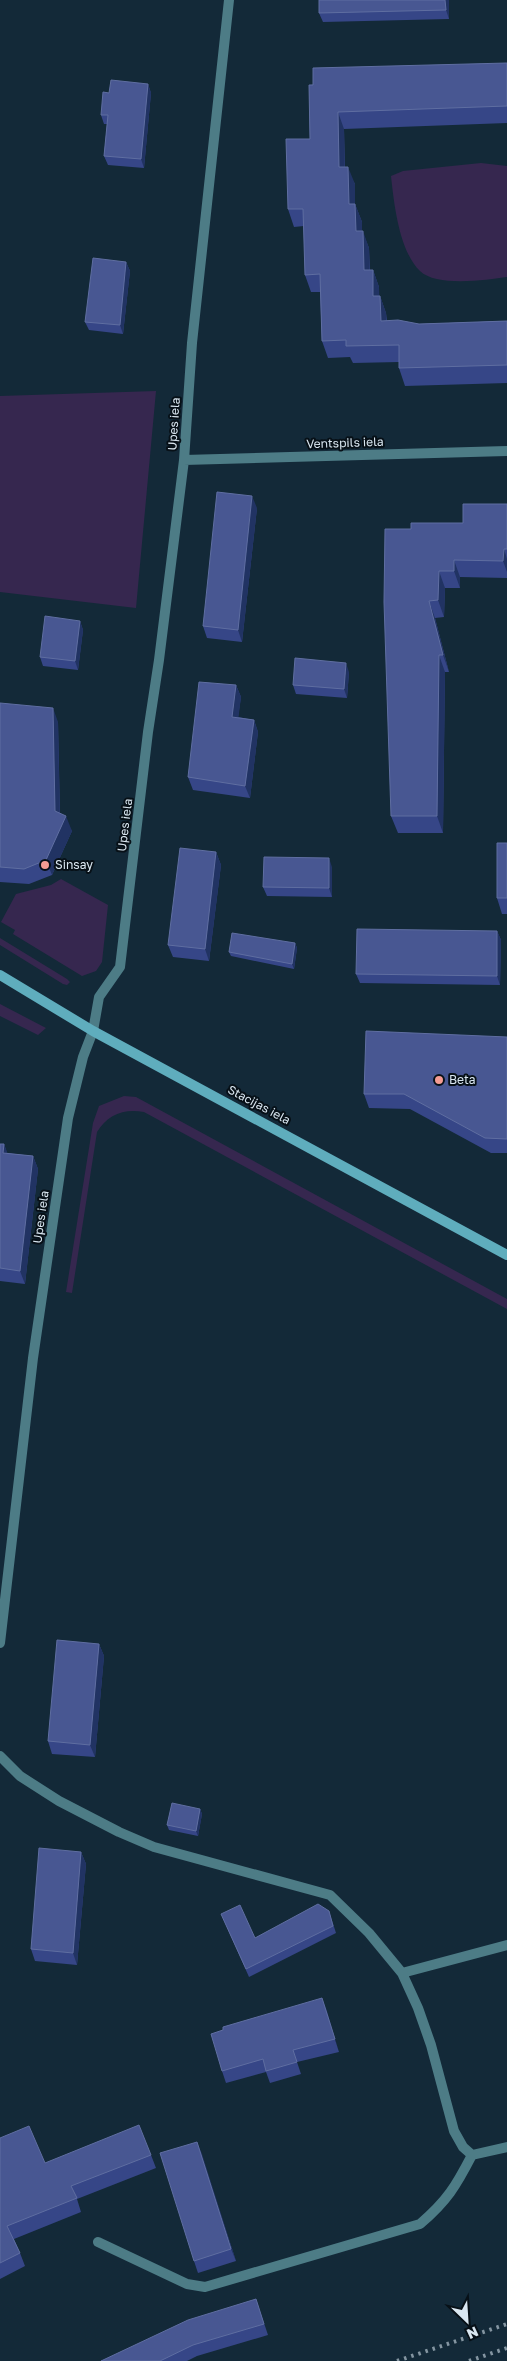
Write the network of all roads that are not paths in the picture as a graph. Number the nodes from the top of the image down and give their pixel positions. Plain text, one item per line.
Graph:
1 (229, 0) edge
2 (507, 451) edge
3 (184, 460) junction
4 (0, 975) edge
5 (92, 1031) junction
6 (507, 1255) edge
7 (0, 1643) edge
8 (0, 1756) edge
9 (4, 1767) edge
10 (507, 1945) edge
11 (402, 1973) junction
12 (507, 2147) edge
13 (472, 2155) junction
14 (98, 2242) dead end

1 - 3 street, Upes iela
2 - 3 street, Ventspils iela
3 - 5 street, Upes iela
4 - 5 main road, Stacijas iela
5 - 6 main road, Stacijas iela
5 - 7 street, Upes iela
8 - 9 street
9 - 11 street
10 - 11 street
11 - 13 street
12 - 13 street
13 - 14 street

